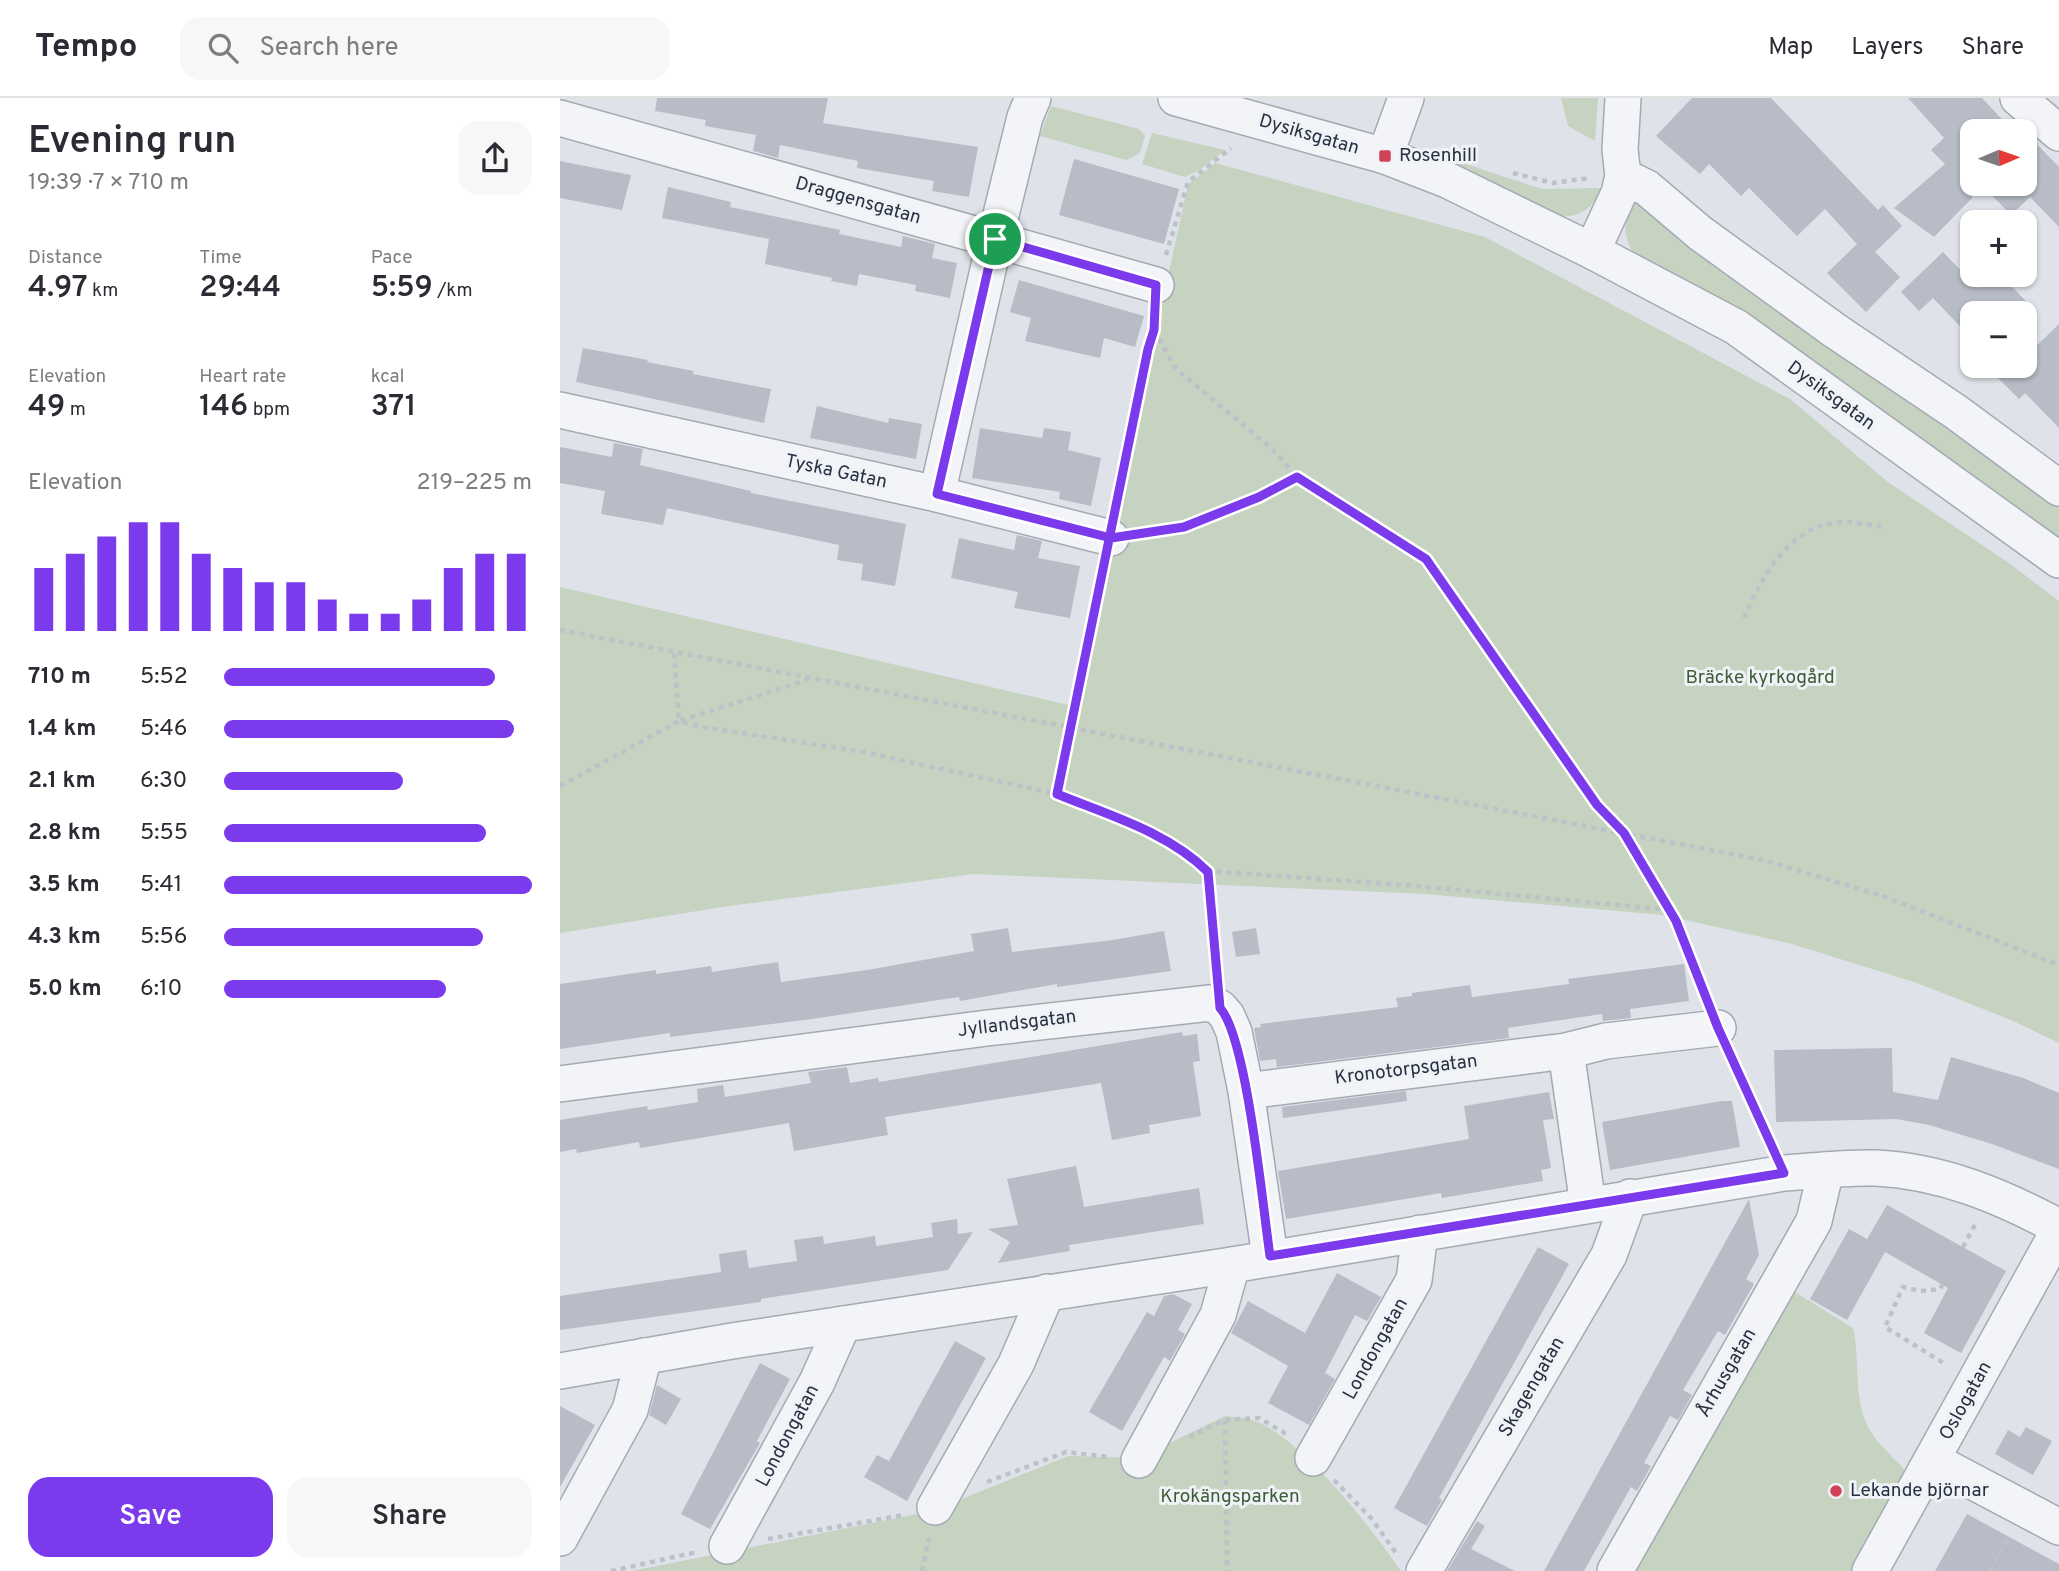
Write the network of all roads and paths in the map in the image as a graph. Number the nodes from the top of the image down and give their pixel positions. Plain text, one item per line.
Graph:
1 (1033, 98) edge
2 (1176, 98) edge
3 (1406, 98) edge
4 (1623, 98) edge
5 (2018, 98) edge
6 (560, 118) edge
7 (2059, 133) edge
8 (1234, 145) dead end
9 (1385, 156) junction
10 (1623, 176) junction
11 (995, 239) junction
12 (1592, 251) junction
13 (1156, 285) junction
14 (1154, 330) junction
15 (560, 410) edge
16 (1297, 477) junction
17 (2059, 488) edge
18 (937, 494) junction
19 (1881, 526) dead end
20 (1111, 538) junction
21 (2059, 560) edge
22 (1744, 618) dead end
23 (560, 630) edge
24 (674, 653) junction
25 (809, 680) junction
26 (679, 721) junction
27 (1072, 730) junction
28 (560, 786) edge
29 (1057, 794) junction
30 (1624, 833) junction
31 (1208, 872) junction
32 (1670, 910) junction
33 (2059, 965) edge
34 (1220, 1008) junction
35 (1718, 1028) junction
36 (1566, 1051) junction
37 (560, 1084) edge
38 (1246, 1091) junction
39 (1826, 1170) junction
40 (1784, 1173) junction
41 (1630, 1197) junction
42 (1588, 1205) junction
43 (2059, 1229) edge
44 (1420, 1233) junction
45 (1270, 1256) junction
46 (1232, 1265) junction
47 (1942, 1284) dead end
48 (1047, 1292) junction
49 (843, 1324) junction
50 (644, 1356) junction
51 (560, 1371) edge
52 (1976, 1383) junction
53 (1225, 1419) dead end
54 (1313, 1458) dead end
55 (1139, 1460) dead end
56 (1934, 1461) junction
57 (935, 1507) joint
58 (2059, 1527) edge
59 (560, 1538) edge
60 (727, 1546) junction
61 (611, 1571) edge
62 (1227, 1571) edge
63 (1424, 1571) edge
64 (1615, 1571) edge
65 (1870, 1571) edge

1 - 11 street
2 - 9 street, Dysiksgatan
3 - 9 street
4 - 10 street
5 - 7 street
6 - 11 street, Draggensgatan
8 - 13 path
9 - 12 street, Dysiksgatan
10 - 12 street
10 - 17 street
11 - 13 street, Draggensgatan
11 - 18 street
12 - 21 street, Dysiksgatan
13 - 14 path
14 - 16 path
14 - 20 path
15 - 18 street, Tyska Gatan
16 - 20 path
16 - 30 path
18 - 20 street, Tyska Gatan
19 - 22 path
20 - 27 path
23 - 24 path
24 - 25 path
24 - 26 path
25 - 26 path
25 - 27 path
26 - 28 path
26 - 29 path
27 - 29 path
27 - 30 path
29 - 31 path
30 - 32 path
30 - 33 path
31 - 32 path
31 - 34 path
32 - 35 path
34 - 37 street, Jyllandsgatan
34 - 38 street
35 - 36 street, Kronotorpsgatan
35 - 40 path
36 - 38 street, Kronotorpsgatan
36 - 42 street
38 - 45 street
39 - 40 street
39 - 43 street
39 - 64 street, Århusgatan
40 - 41 street
41 - 42 street
41 - 63 street, Skagengatan
42 - 44 street
43 - 52 street, Oslogatan
44 - 45 street
44 - 54 street, Londongatan
45 - 46 street
46 - 48 street
46 - 55 street
47 - 52 path
48 - 49 street
48 - 57 street
49 - 50 street
49 - 60 street, Londongatan
50 - 51 street
50 - 59 street
52 - 56 street, Oslogatan
53 - 62 path
56 - 58 street
56 - 65 street, Oslogatan
57 - 60 path
60 - 61 path

